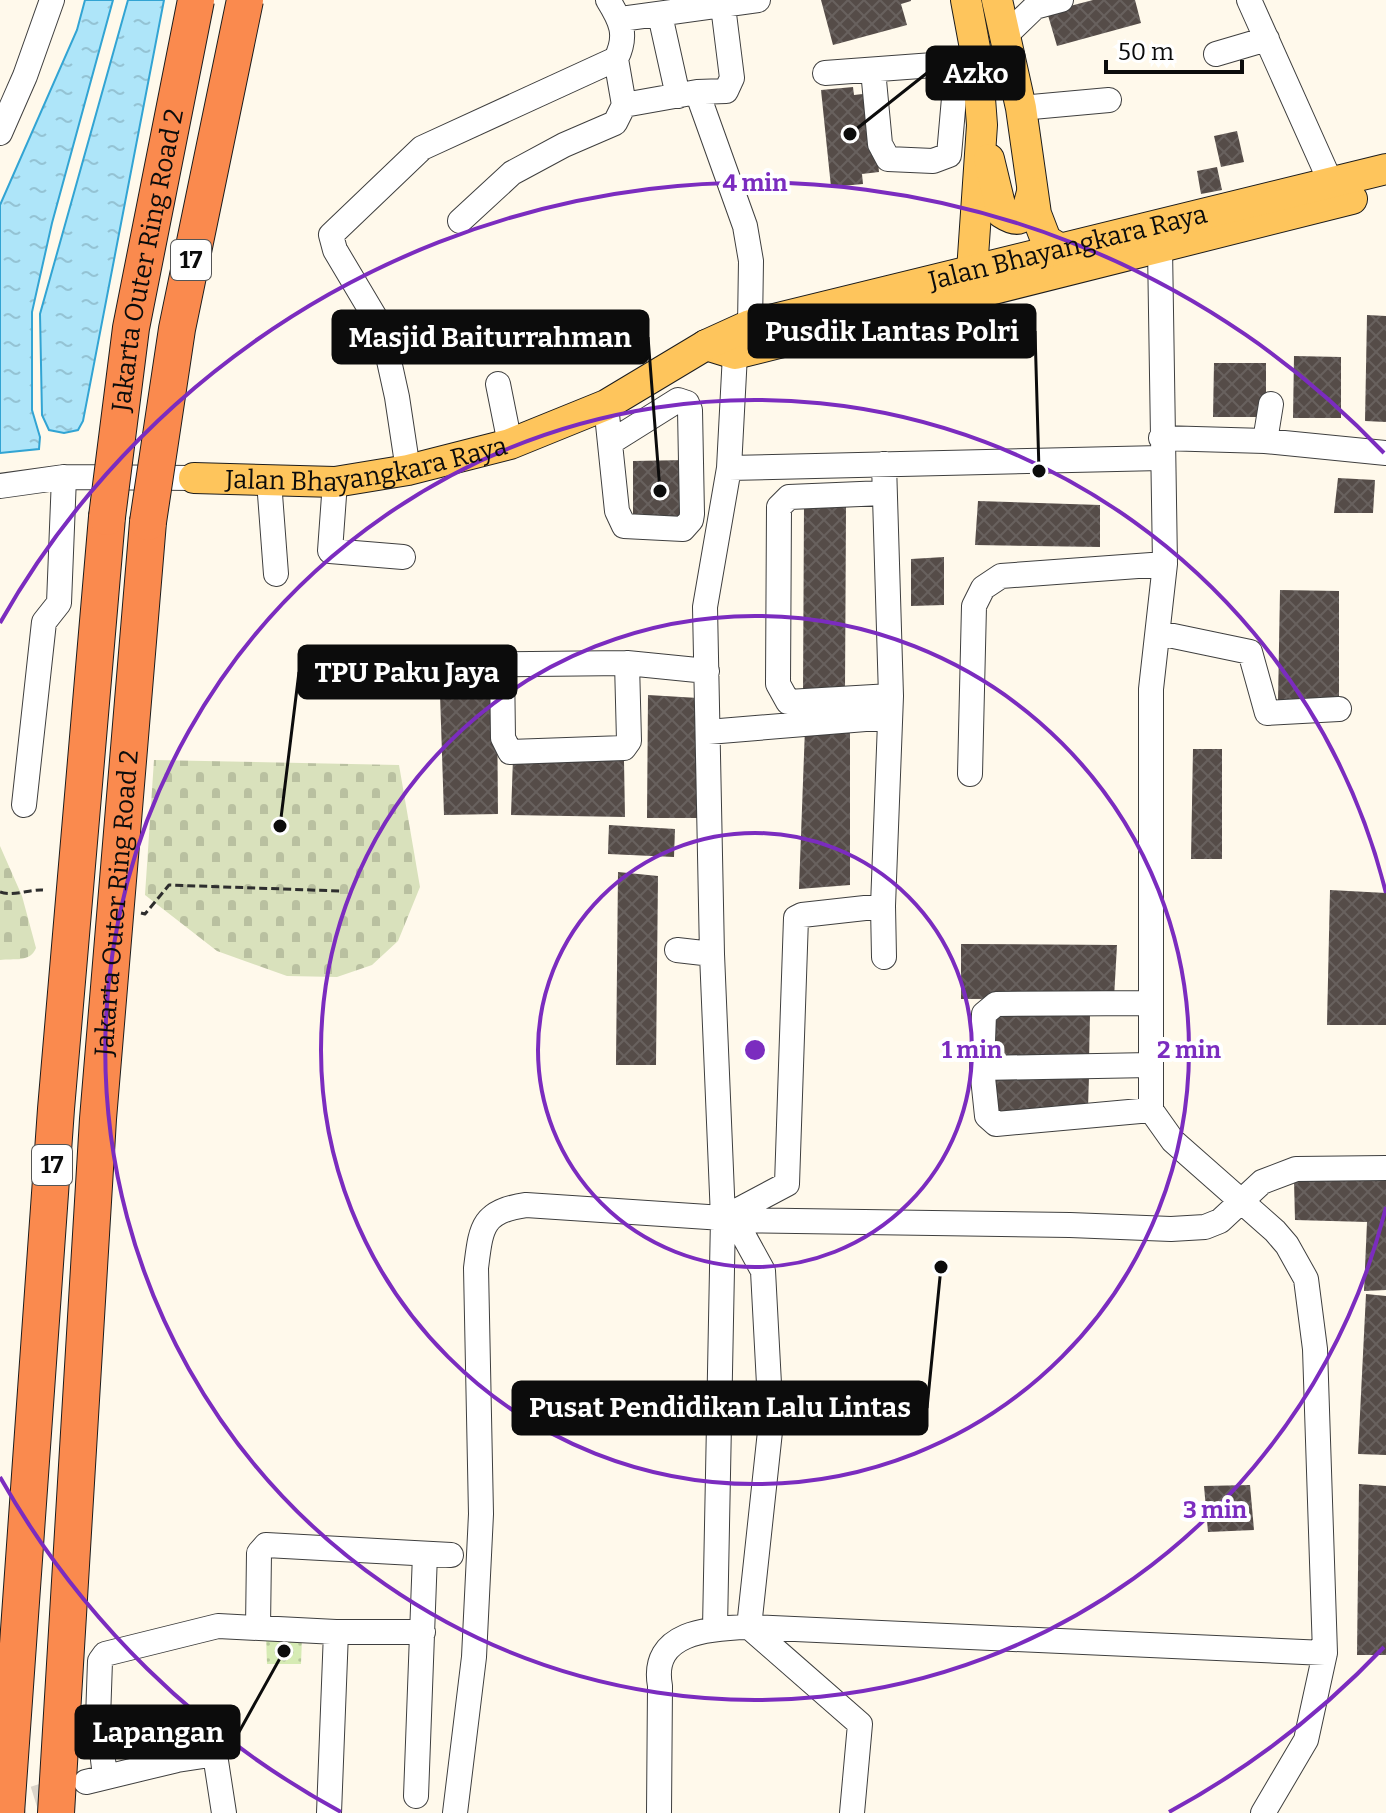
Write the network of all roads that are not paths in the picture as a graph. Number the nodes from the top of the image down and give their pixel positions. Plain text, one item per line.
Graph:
1 (52, 0) edge
2 (196, 0) edge
3 (245, 0) edge
4 (966, 0) edge
5 (997, 0) edge
6 (1061, 0) edge
7 (1249, 0) edge
8 (752, 1) edge
9 (723, 6) junction
10 (614, 9) edge
11 (660, 15) junction
12 (1006, 35) junction
13 (1267, 39) junction
14 (1216, 54) dead end
15 (616, 59) junction
16 (967, 62) junction
17 (873, 70) junction
18 (825, 73) dead end
19 (25, 76) junction
20 (0, 78) edge
21 (688, 94) junction
22 (1109, 100) dead end
23 (624, 105) junction
24 (1021, 108) junction
25 (982, 125) junction
26 (0, 133) edge
27 (1386, 176) edge
28 (1331, 183) junction
29 (1032, 192) junction
30 (975, 214) junction
31 (460, 221) dead end
32 (1160, 248) junction
33 (1062, 250) junction
34 (1012, 262) junction
35 (972, 271) junction
36 (1044, 277) junction
37 (750, 325) junction
38 (720, 350) junction
39 (666, 368) junction
40 (498, 384) dead end
41 (678, 400) junction
42 (1271, 404) dead end
43 (606, 405) junction
44 (1265, 441) junction
45 (611, 442) junction
46 (510, 444) junction
47 (1161, 448) junction
48 (1386, 453) edge
49 (884, 464) junction
50 (729, 468) junction
51 (408, 470) junction
52 (64, 477) junction
53 (194, 478) joint
54 (269, 481) junction
55 (335, 482) junction
56 (0, 486) edge
57 (884, 493) junction
58 (403, 557) dead end
59 (1165, 564) junction
60 (276, 574) dead end
61 (1159, 633) junction
62 (627, 663) junction
63 (502, 664) junction
64 (433, 665) dead end
65 (707, 671) junction
66 (891, 706) junction
67 (1339, 709) dead end
68 (708, 732) junction
69 (970, 774) dead end
70 (24, 805) dead end
71 (883, 906) junction
72 (677, 950) dead end
73 (712, 954) junction
74 (884, 957) dead end
75 (1151, 1003) junction
76 (1151, 1065) junction
77 (982, 1068) junction
78 (1151, 1110) junction
79 (1386, 1168) edge
80 (1241, 1201) junction
81 (729, 1219) junction
82 (425, 1554) junction
83 (451, 1555) dead end
84 (258, 1627) junction
85 (749, 1627) junction
86 (715, 1628) junction
87 (336, 1632) junction
88 (423, 1632) junction
89 (1325, 1653) junction
90 (416, 1796) dead end
91 (6, 1813) edge
92 (56, 1813) edge
93 (224, 1813) edge
94 (329, 1813) edge
95 (455, 1813) edge
96 (659, 1813) edge
97 (852, 1813) edge
98 (1263, 1813) edge

1 - 19 street
2 - 91 highway, Jakarta Outer Ring Road 2 / 17, bridge
3 - 92 highway, Jakarta Outer Ring Road 2 / 17, bridge
4 - 16 main road
5 - 12 main road
6 - 12 street
7 - 13 street
8 - 9 street
9 - 11 street
9 - 21 street
10 - 11 street
10 - 15 street
11 - 21 street
12 - 24 main road
13 - 14 street
13 - 28 street
15 - 23 street
15 - 51 street
16 - 17 street
16 - 17 street
16 - 25 main road
17 - 18 street
19 - 20 street
19 - 26 street
21 - 23 street
21 - 37 street
22 - 24 street
23 - 31 street
24 - 29 main road
25 - 29 main road
25 - 30 main road
27 - 28 main road, Jalan Bhayangkara Raya
27 - 32 main road, Jalan Bhayangkara Raya
28 - 33 main road, Jalan Bhayangkara Raya
29 - 33 main road
30 - 34 main road
30 - 35 main road
32 - 36 main road, Jalan Bhayangkara Raya
32 - 47 street
33 - 34 main road, Jalan Bhayangkara Raya
34 - 35 main road, Jalan Bhayangkara Raya
34 - 36 main road
35 - 37 main road, Jalan Bhayangkara Raya
36 - 38 main road, Jalan Bhayangkara Raya
37 - 38 main road, Jalan Bhayangkara Raya
38 - 39 main road, Jalan Bhayangkara Raya
38 - 50 street
39 - 41 street
39 - 43 main road, Jalan Bhayangkara Raya
40 - 46 street
41 - 45 street
41 - 45 street
42 - 44 street
43 - 45 street
43 - 46 main road, Jalan Bhayangkara Raya
44 - 47 street
44 - 48 street
46 - 51 main road, Jalan Bhayangkara Raya
47 - 49 street
47 - 59 street
49 - 50 street
49 - 57 street
50 - 65 street
51 - 55 main road, Jalan Bhayangkara Raya
52 - 53 street, Jalan Bhayangkara Raya
52 - 56 street, Jalan Bhayangkara Raya
52 - 70 street
53 - 54 main road, Jalan Bhayangkara Raya
54 - 55 main road, Jalan Bhayangkara Raya
54 - 60 street
55 - 58 street
57 - 66 street
57 - 66 street
59 - 61 street
59 - 69 street
61 - 67 street
61 - 75 street
62 - 63 street
62 - 63 street
62 - 65 street
63 - 64 street
65 - 68 street
66 - 68 street
66 - 71 street
68 - 73 street
71 - 74 street
71 - 81 street
72 - 73 street
73 - 81 street
75 - 76 street
75 - 77 street
76 - 77 street
76 - 78 street
77 - 78 street
78 - 80 street
79 - 80 street
80 - 81 street
80 - 89 street
81 - 85 street
81 - 86 street
81 - 95 street
82 - 83 street
82 - 84 street
82 - 88 street
84 - 87 street
84 - 93 street
85 - 86 street
85 - 89 street
85 - 97 street
86 - 96 street
87 - 88 street
87 - 94 street
88 - 90 street
89 - 98 street

